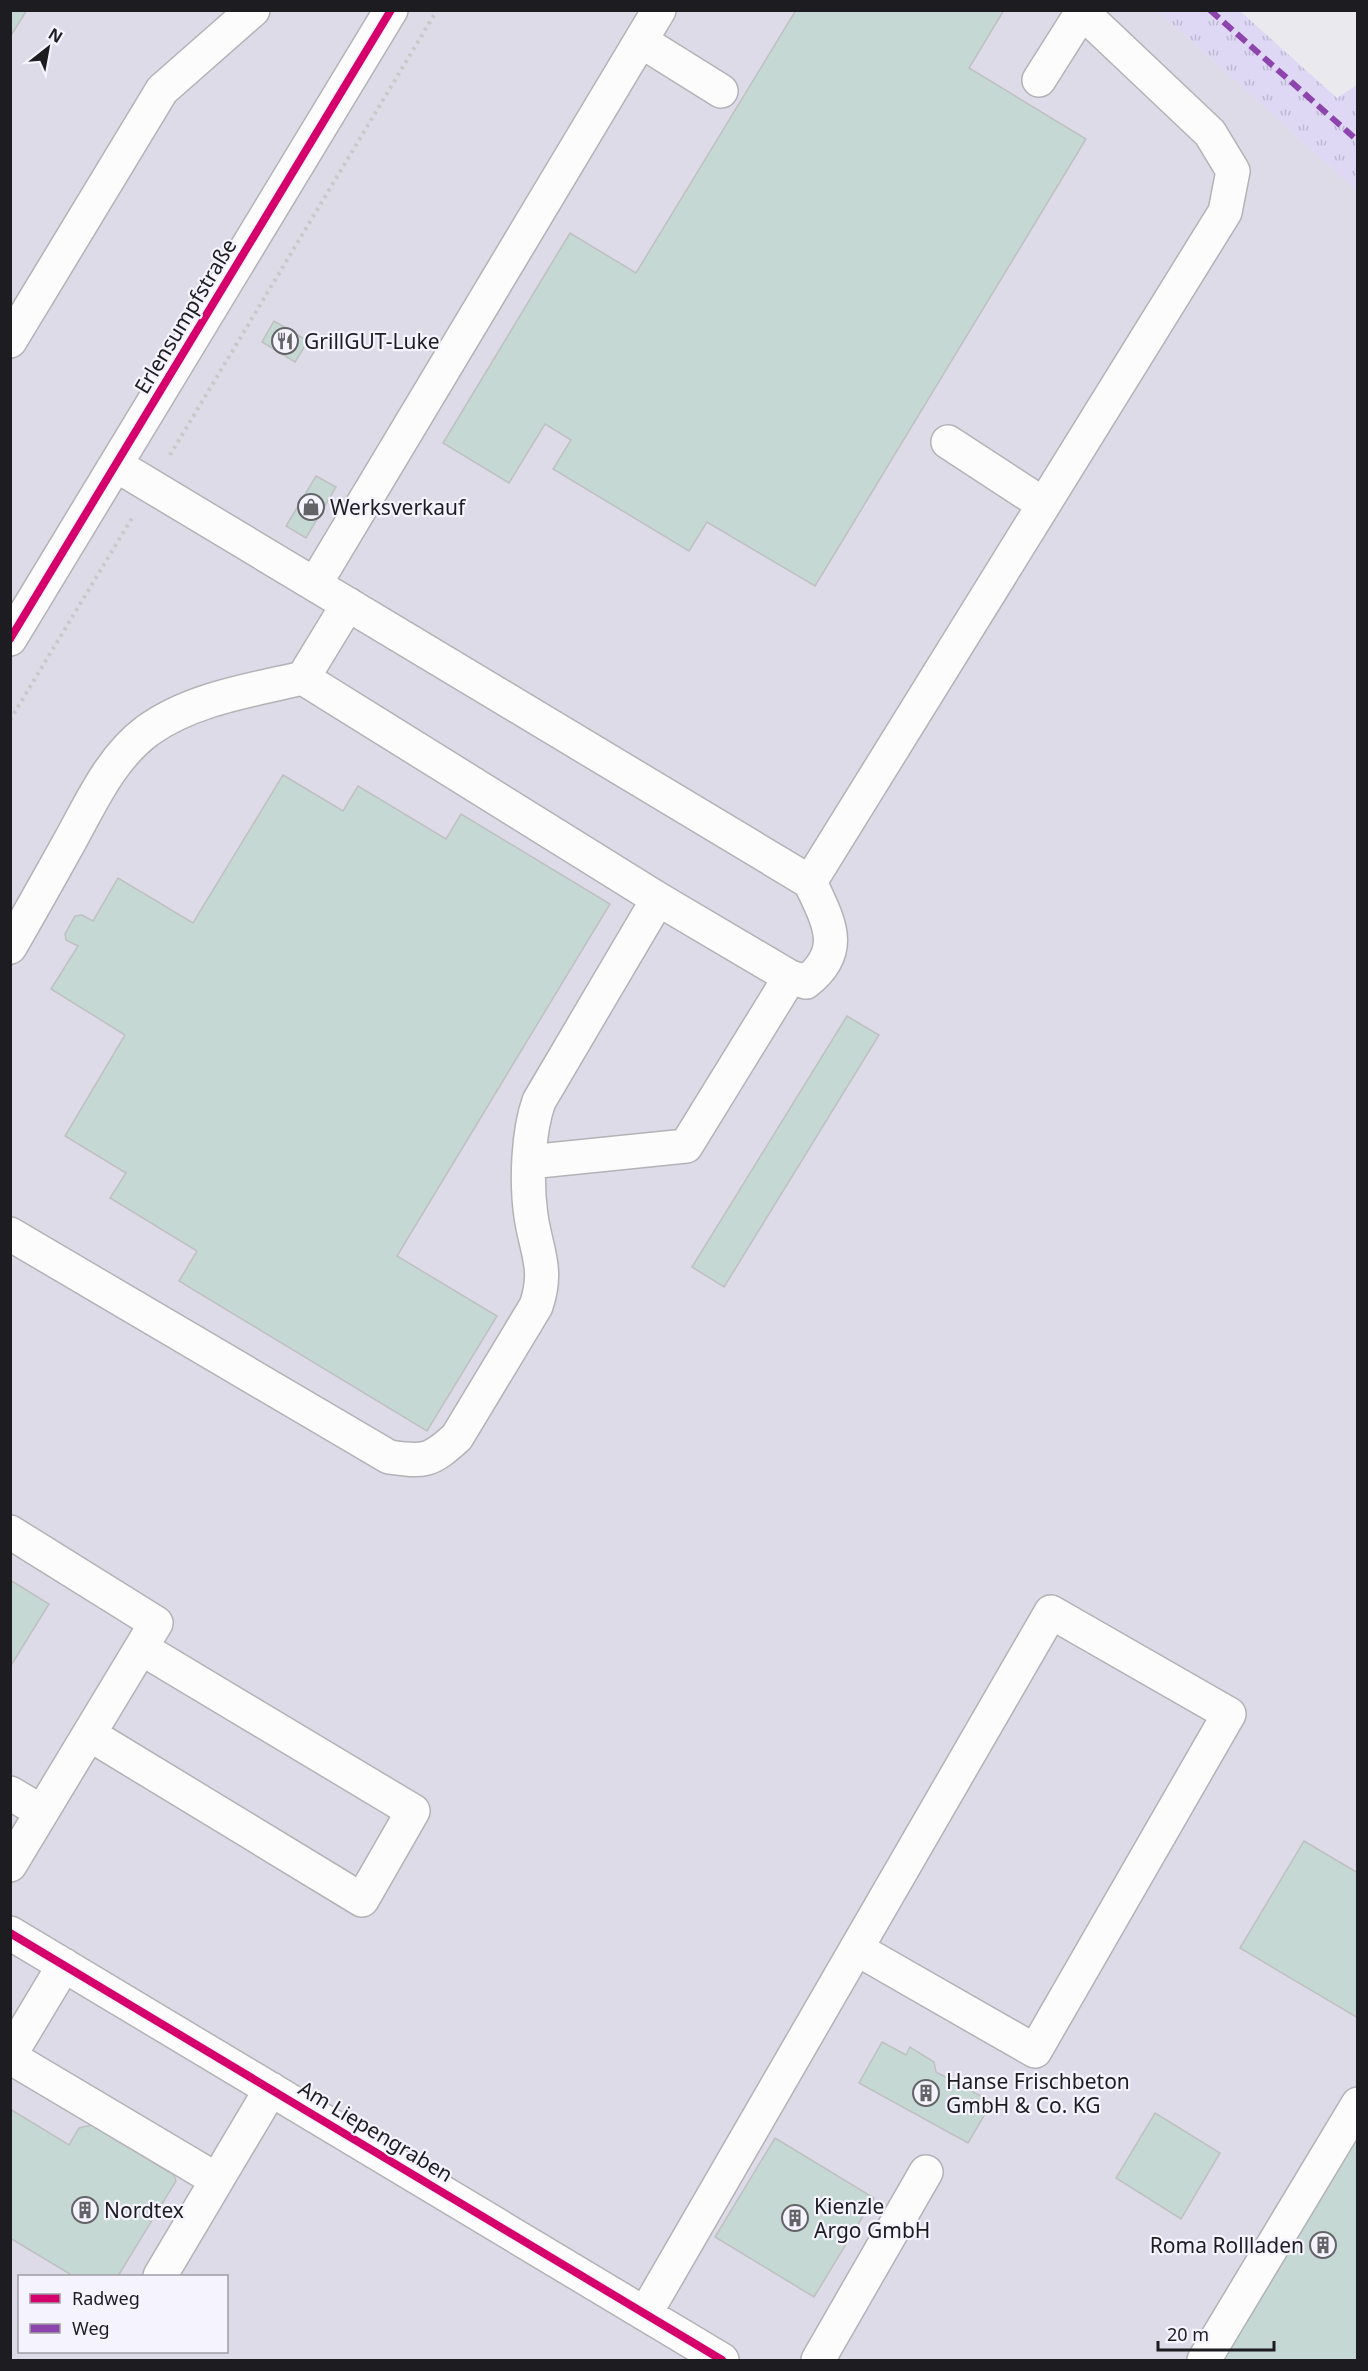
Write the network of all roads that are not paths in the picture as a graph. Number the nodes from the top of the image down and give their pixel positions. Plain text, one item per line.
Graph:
1 (253, 10) edge
2 (391, 10) edge
3 (660, 10) edge
4 (1081, 11) edge
5 (641, 42) junction
6 (1040, 80) dead end
7 (720, 91) dead end
8 (10, 341) edge
9 (948, 442) dead end
10 (116, 465) junction
11 (1043, 504) junction
12 (315, 584) junction
13 (348, 604) junction
14 (10, 639) edge
15 (303, 678) junction
16 (810, 882) junction
17 (658, 898) junction
18 (10, 947) edge
19 (790, 977) junction
20 (529, 1162) junction
21 (10, 1234) edge
22 (10, 1532) edge
23 (141, 1648) junction
24 (89, 1734) junction
25 (10, 1793) edge
26 (42, 1812) junction
27 (10, 1865) edge
28 (10, 1933) edge
29 (856, 1949) junction
30 (64, 1965) junction
31 (10, 2056) edge
32 (271, 2089) junction
33 (1358, 2104) edge
34 (926, 2172) dead end
35 (217, 2180) junction
36 (161, 2275) edge
37 (645, 2314) junction
38 (722, 2361) edge
39 (818, 2361) edge
40 (1204, 2361) edge

1 - 8 street
2 - 10 street, Erlensumpfstraße
3 - 5 street
4 - 6 street
4 - 11 street
5 - 7 street
5 - 12 street
9 - 11 street
10 - 12 street
10 - 14 street, Erlensumpfstraße
11 - 16 street
12 - 13 street
13 - 15 street
13 - 16 street
15 - 17 street
15 - 18 street
16 - 19 street
17 - 19 street
17 - 20 street
19 - 20 street
20 - 21 street
22 - 23 street
23 - 24 street
23 - 24 street
24 - 26 street
25 - 26 street
26 - 27 street
28 - 30 street, Am Liepengraben
29 - 29 street
29 - 37 street
30 - 31 street
30 - 32 street, Am Liepengraben
31 - 35 street
32 - 35 street
32 - 37 street, Am Liepengraben
33 - 40 street
34 - 39 street
35 - 36 street
37 - 38 street, Am Liepengraben

